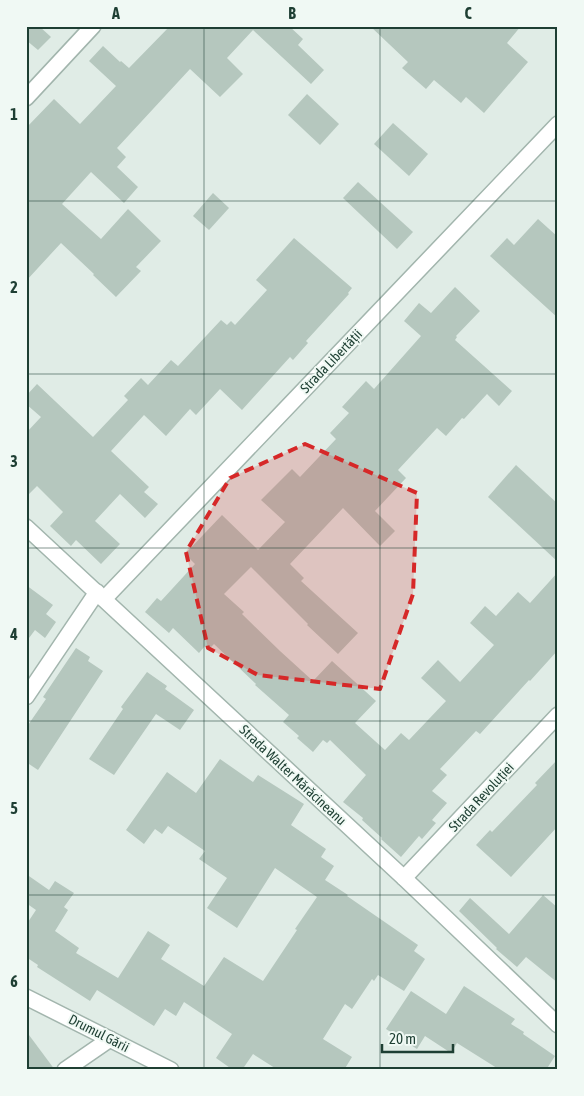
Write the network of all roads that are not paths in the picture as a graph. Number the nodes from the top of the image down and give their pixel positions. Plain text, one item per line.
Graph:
1 (94, 26) edge
2 (26, 98) edge
3 (558, 124) edge
4 (26, 527) edge
5 (100, 595) junction
6 (26, 697) edge
7 (558, 715) edge
8 (404, 878) junction
9 (26, 997) edge
10 (558, 1026) edge
11 (110, 1039) junction
12 (65, 1070) edge
13 (171, 1070) edge

1 - 2 street
3 - 5 street, Strada Libertății
4 - 5 street, Strada Walter Mărăcineanu
5 - 6 street, Strada Libertății
5 - 8 street, Strada Walter Mărăcineanu
7 - 8 street, Strada Revoluției
8 - 10 street, Strada Walter Mărăcineanu
9 - 11 street, Drumul Gării
11 - 12 street
11 - 13 street, Drumul Gării

